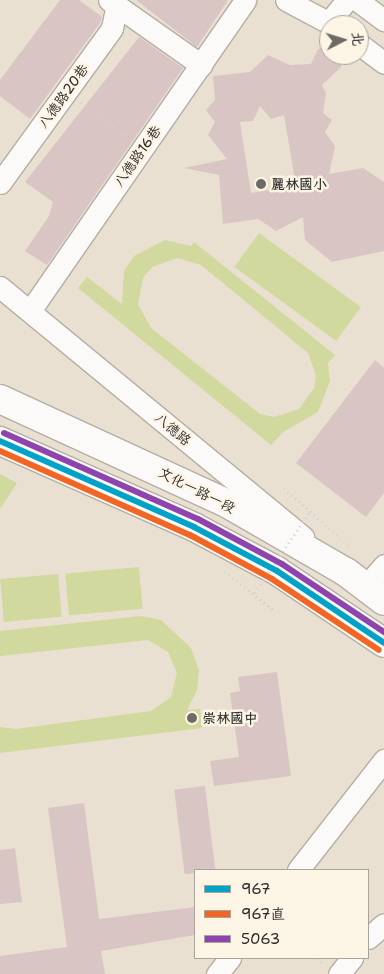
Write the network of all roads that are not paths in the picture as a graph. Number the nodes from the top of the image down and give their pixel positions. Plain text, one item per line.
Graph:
1 (245, 0) edge
2 (286, 0) edge
3 (347, 0) edge
4 (357, 0) edge
5 (113, 3) edge
6 (337, 15) edge
7 (319, 18) edge
8 (384, 20) edge
9 (369, 52) edge
10 (384, 63) edge
11 (200, 65) junction
12 (0, 183) edge
13 (0, 287) edge
14 (30, 311) junction
15 (0, 399) edge
16 (0, 441) edge
17 (384, 565) edge
18 (365, 586) edge
19 (384, 643) edge
20 (384, 760) edge
21 (299, 869) edge
22 (384, 924) edge
23 (369, 937) edge
24 (229, 959) edge
25 (351, 959) edge
26 (217, 974) edge
27 (339, 974) edge

1 - 11 street, 八德路16巷
2 - 7 street
3 - 6 street
4 - 8 street
5 - 11 street
5 - 12 street, 八德路20巷
9 - 10 street
11 - 14 street, 八德路16巷
13 - 14 street, 八德路
14 - 18 street, 八德路
15 - 18 main road, 文化一路一段
16 - 19 main road
17 - 18 street
20 - 21 street
22 - 23 street
24 - 26 street
25 - 27 street

